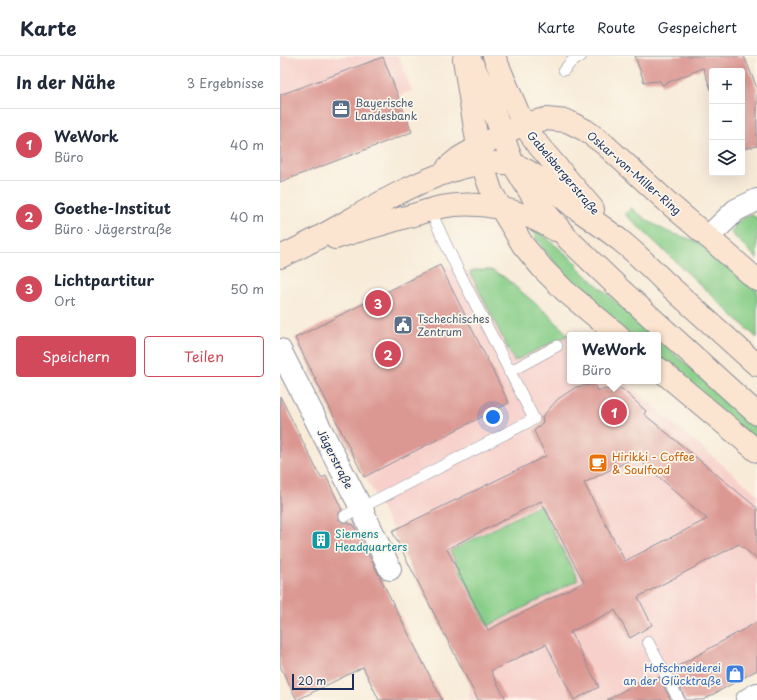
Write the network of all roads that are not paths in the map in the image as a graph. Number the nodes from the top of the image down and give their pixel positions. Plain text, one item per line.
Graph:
1 (464, 56) edge
2 (468, 56) edge
3 (494, 56) edge
4 (581, 56) edge
5 (564, 70) dead end
6 (523, 124) junction
7 (502, 135) junction
8 (480, 156) junction
9 (513, 164) junction
10 (757, 200) edge
11 (501, 208) junction
12 (430, 210) junction
13 (708, 236) junction
14 (568, 239) junction
15 (621, 241) junction
16 (302, 248) junction
17 (280, 257) edge
18 (757, 280) edge
19 (614, 332) edge
20 (557, 346) dead end
21 (282, 361) edge
22 (757, 365) edge
23 (661, 371) edge
24 (509, 372) junction
25 (757, 414) edge
26 (757, 451) edge
27 (353, 512) junction
28 (390, 569) dead end
29 (648, 642) dead end
30 (757, 694) edge
31 (679, 700) edge
32 (747, 700) edge

1 - 8 main road
2 - 7 main road
3 - 6 main road, Gabelsbergerstraße
4 - 5 lane
6 - 7 main road, Oskar-von-Miller-Ring
6 - 13 main road, Oskar-von-Miller-Ring
6 - 15 main road, Gabelsbergerstraße
7 - 8 main road, Oskar-von-Miller-Ring
7 - 9 main road
8 - 9 main road, Oskar-von-Miller-Ring
8 - 11 main road
8 - 16 main road, Oskar-von-Miller-Ring
9 - 14 main road, Oskar-von-Miller-Ring
9 - 15 main road, Oskar-von-Miller-Ring
10 - 13 street
11 - 12 main road, Oskar-von-Miller-Ring
11 - 14 main road, Oskar-von-Miller-Ring
11 - 19 main road
12 - 16 main road, Oskar-von-Miller-Ring
12 - 24 lane
13 - 18 main road, Oskar-von-Miller-Ring
14 - 25 main road, Oskar-von-Miller-Ring
15 - 22 main road, Oskar-von-Miller-Ring
16 - 17 main road, Oskar-von-Miller-Ring
20 - 24 lane
21 - 27 street, Jägerstraße
23 - 26 main road
24 - 27 lane
27 - 28 street, Jägerstraße
29 - 31 lane
30 - 32 street

